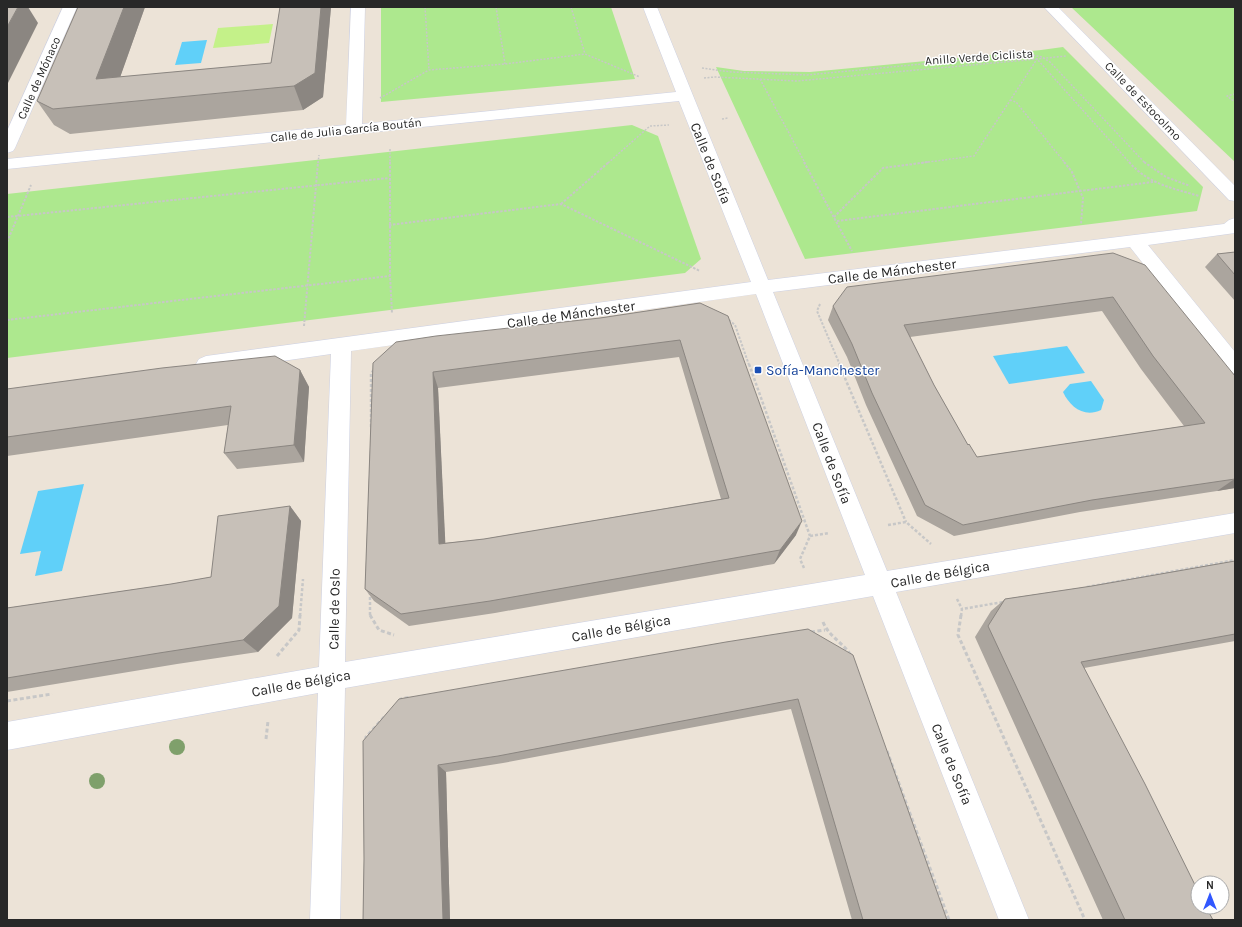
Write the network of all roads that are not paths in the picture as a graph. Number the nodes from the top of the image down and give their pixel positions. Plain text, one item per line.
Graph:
1 (70, 7) edge
2 (358, 7) edge
3 (650, 7) edge
4 (1051, 7) edge
5 (684, 96) junction
6 (354, 130) junction
7 (7, 148) edge
8 (7, 164) edge
9 (1233, 194) edge
10 (1235, 224) edge
11 (1135, 241) junction
12 (762, 287) junction
13 (341, 346) junction
14 (1235, 366) edge
15 (185, 367) edge
16 (1235, 524) edge
17 (880, 584) junction
18 (332, 677) junction
19 (7, 736) edge
20 (325, 920) edge
21 (1014, 920) edge

1 - 7 street, Calle de Mónaco
2 - 6 street
3 - 5 street, Calle de Sofía
4 - 9 street, Calle de Estocolmo
5 - 6 street, Calle de Julia García Boután
5 - 12 street, Calle de Sofía
6 - 8 street, Calle de Julia García Boután
10 - 11 street
11 - 12 street, Calle de Mánchester
11 - 14 street
12 - 13 street, Calle de Mánchester
12 - 17 street, Calle de Sofía
13 - 15 street, Calle de Mánchester
13 - 18 street, Calle de Oslo
16 - 17 street, Calle de Bélgica
17 - 18 street, Calle de Bélgica
17 - 21 street, Calle de Sofía
18 - 19 street, Calle de Bélgica
18 - 20 street, Calle de Oslo

